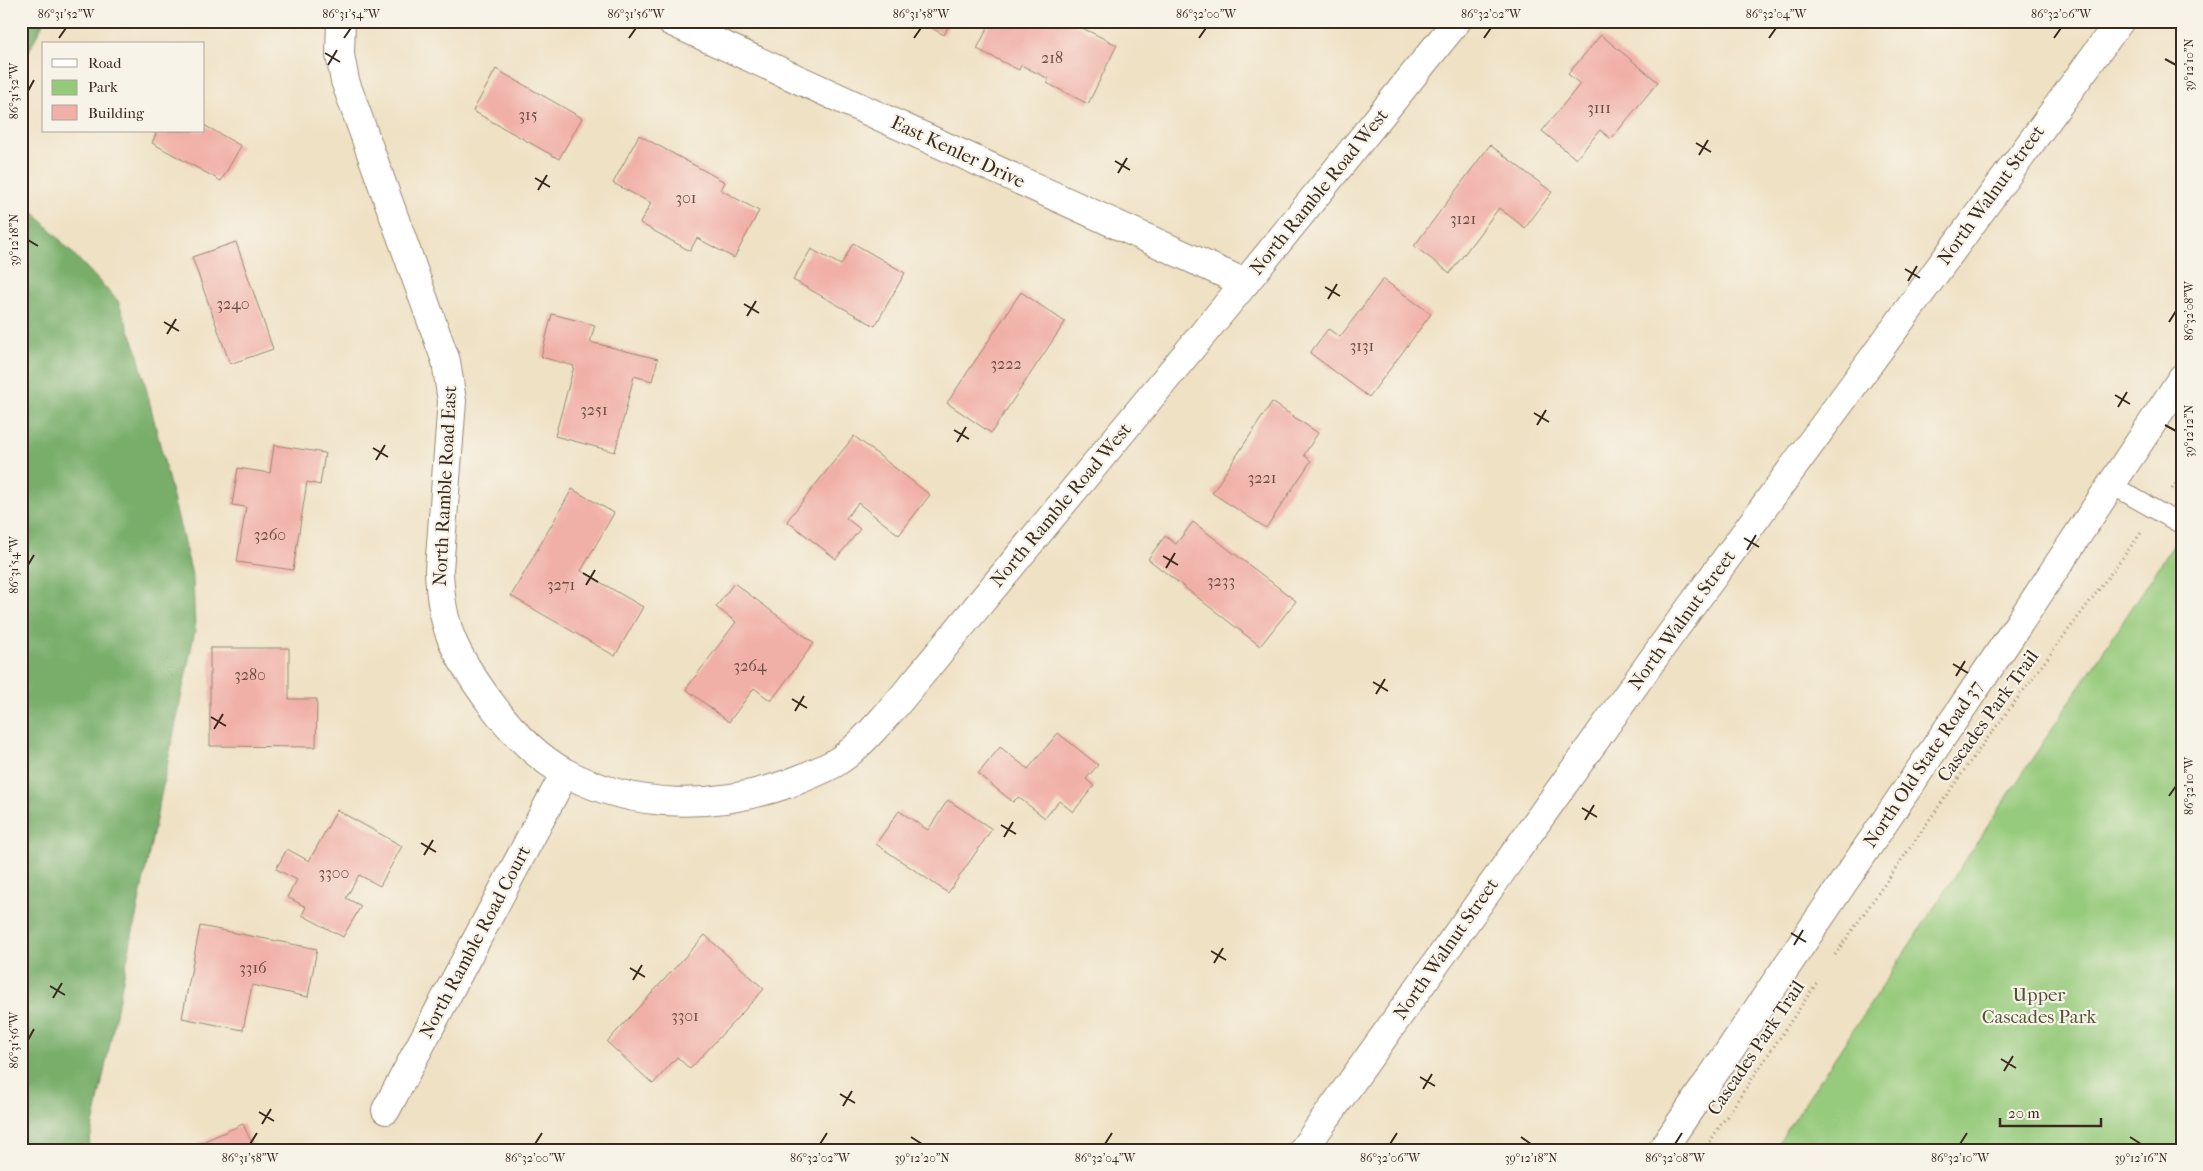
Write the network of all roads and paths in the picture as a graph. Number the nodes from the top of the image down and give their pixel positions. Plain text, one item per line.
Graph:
1 (341, 21) edge
2 (670, 21) edge
3 (1457, 21) edge
4 (2120, 21) edge
5 (1245, 284) junction
6 (2182, 378) edge
7 (2182, 475) edge
8 (2110, 484) junction
9 (2157, 510) junction
10 (2182, 525) edge
11 (565, 773) junction
12 (1831, 962) dead end
13 (1820, 978) dead end
14 (386, 1110) dead end
15 (1304, 1150) edge
16 (1662, 1150) edge
17 (1704, 1150) edge

1 - 11 street, North Ramble Road East
2 - 5 street, East Kenler Drive
3 - 5 street, North Ramble Road West
4 - 15 street, North Walnut Street
5 - 11 street, North Ramble Road West
6 - 8 street, North Old State Road 37
7 - 9 path, Cascades Park Trail
8 - 9 lane
8 - 16 street, North Old State Road 37
9 - 10 lane
9 - 12 path, Cascades Park Trail
11 - 14 street, North Ramble Road Court
13 - 17 path, Cascades Park Trail

